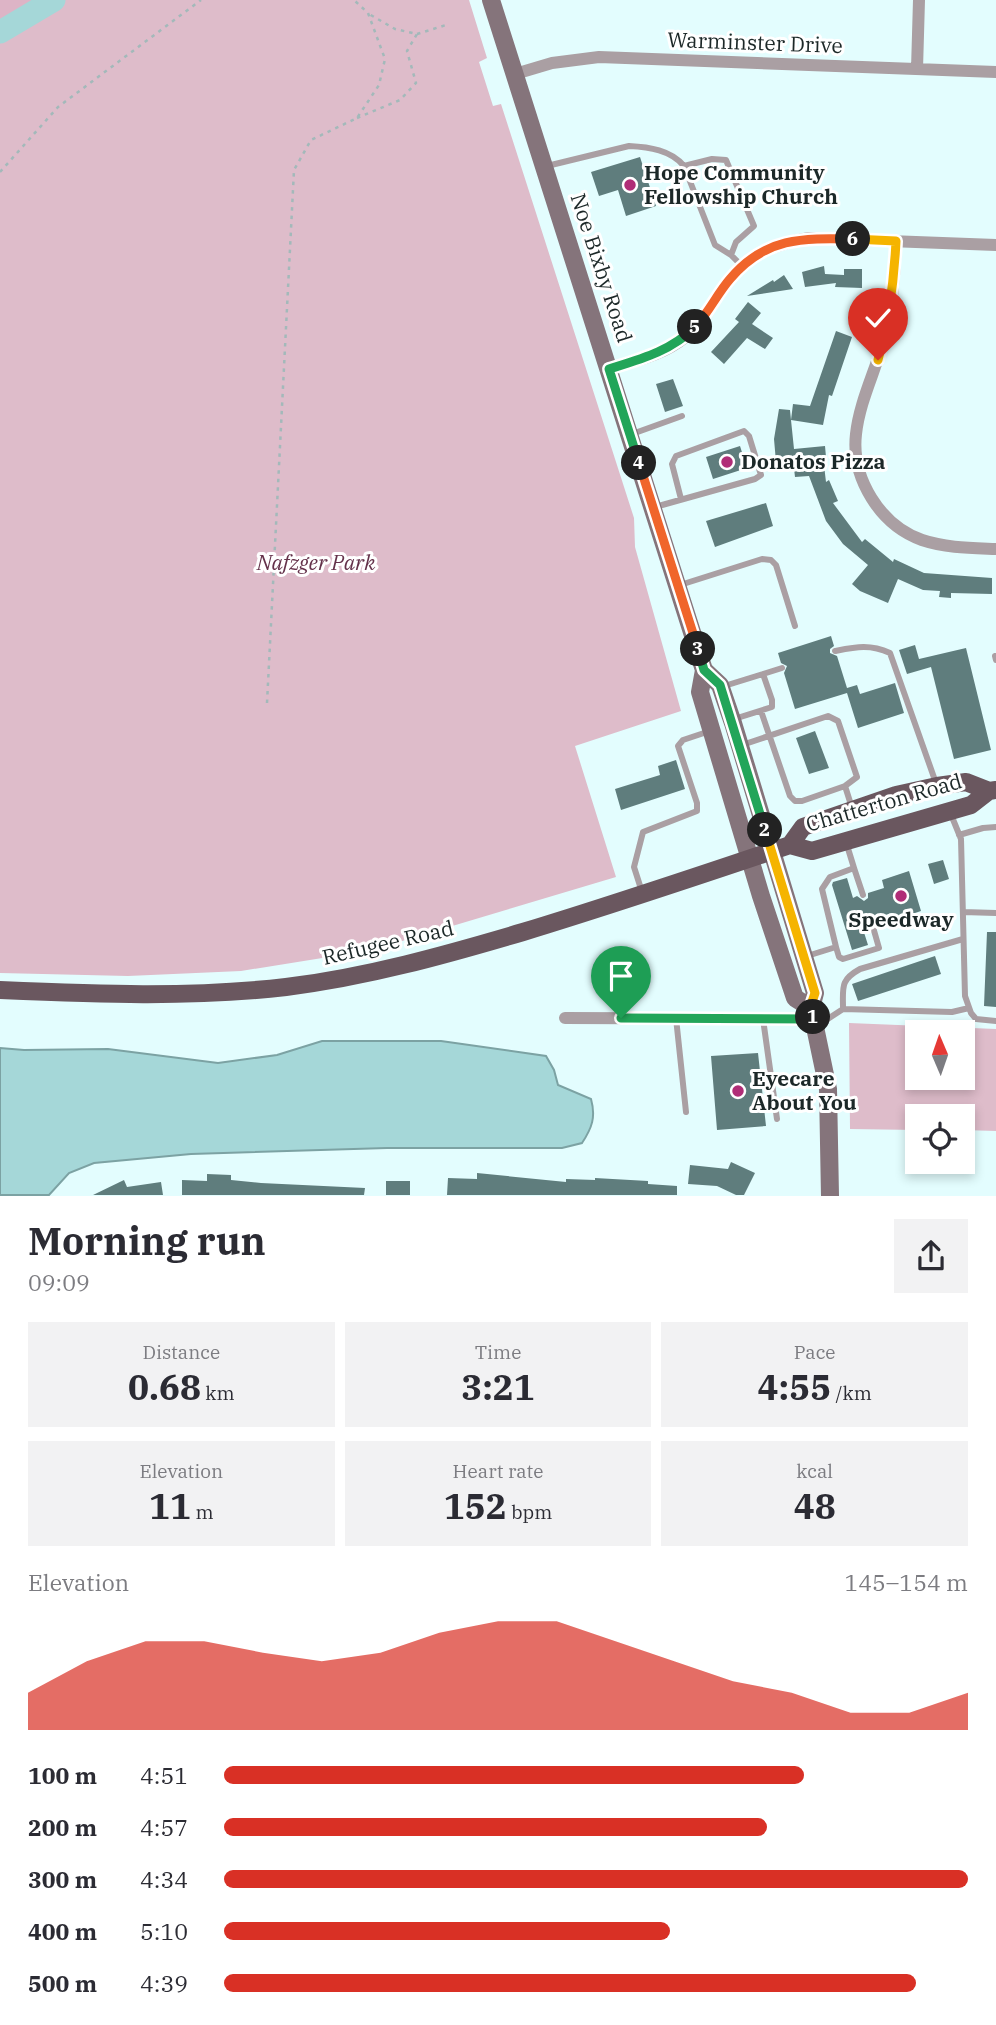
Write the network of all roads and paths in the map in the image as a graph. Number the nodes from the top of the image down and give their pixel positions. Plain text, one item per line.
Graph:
1 (201, 0) edge
2 (354, 0) edge
3 (491, 0) edge
4 (919, 0) edge
5 (368, 13) junction
6 (446, 26) dead end
7 (417, 34) junction
8 (917, 69) junction
9 (996, 72) edge
10 (515, 74) junction
11 (357, 118) junction
12 (545, 166) junction
13 (684, 166) junction
14 (0, 172) edge
15 (896, 241) junction
16 (996, 245) edge
17 (731, 255) junction
18 (742, 266) junction
19 (609, 369) junction
20 (682, 416) dead end
21 (630, 435) junction
22 (681, 499) junction
23 (653, 508) junction
24 (996, 549) edge
25 (678, 586) junction
26 (795, 626) dead end
27 (835, 651) dead end
28 (782, 668) dead end
29 (704, 670) junction
30 (763, 674) junction
31 (720, 687) junction
32 (267, 703) dead end
33 (761, 711) junction
34 (732, 720) junction
35 (712, 731) junction
36 (769, 735) junction
37 (740, 746) junction
38 (845, 786) junction
39 (937, 786) junction
40 (992, 790) edge
41 (852, 810) junction
42 (949, 810) junction
43 (996, 827) edge
44 (959, 835) junction
45 (846, 841) junction
46 (790, 845) junction
47 (771, 851) junction
48 (750, 858) junction
49 (854, 868) junction
50 (643, 894) junction
51 (863, 895) dead end
52 (963, 912) junction
53 (996, 913) edge
54 (871, 920) dead end
55 (963, 939) junction
56 (836, 947) junction
57 (805, 957) junction
58 (0, 990) edge
59 (969, 1008) junction
60 (844, 1009) junction
61 (565, 1017) dead end
62 (676, 1018) junction
63 (813, 1018) junction
64 (764, 1020) junction
65 (996, 1021) edge
66 (685, 1112) dead end
67 (777, 1119) dead end
68 (830, 1195) edge

1 - 14 path
2 - 5 path
3 - 10 street, Noe Bixby Road
4 - 8 street
5 - 7 path
5 - 11 path
6 - 7 path
7 - 11 path
8 - 9 street, Warminster Drive
8 - 10 street, Warminster Drive
10 - 12 street, Noe Bixby Road
11 - 32 path
12 - 13 lane
12 - 19 street, Noe Bixby Road
13 - 17 lane
13 - 17 lane
15 - 16 street
15 - 18 street
15 - 24 street
17 - 18 lane
18 - 19 street
19 - 21 street, Noe Bixby Road
20 - 21 lane
21 - 23 street, Noe Bixby Road
22 - 22 lane
22 - 23 lane
23 - 25 street, Noe Bixby Road
25 - 26 lane
25 - 29 street, Noe Bixby Road
27 - 39 lane
28 - 30 lane
29 - 31 street, Noe Bixby Road
29 - 35 street, Noe Bixby Road
30 - 31 lane
30 - 33 lane
31 - 34 street, Noe Bixby Road
33 - 34 lane
33 - 36 lane
34 - 37 street, Noe Bixby Road
35 - 48 street, Noe Bixby Road
35 - 50 lane
36 - 37 lane
36 - 38 lane
36 - 38 lane
37 - 47 street, Noe Bixby Road
38 - 41 lane
39 - 40 main road, Chatterton Road
39 - 41 main road, Chatterton Road
40 - 42 main road, Chatterton Road
41 - 46 main road, Chatterton Road
42 - 44 lane
42 - 45 main road, Chatterton Road
43 - 44 lane
44 - 52 lane
45 - 46 main road, Chatterton Road
45 - 49 lane
46 - 47 main road, Chatterton Road
47 - 48 main road, Refugee Road
47 - 57 street, Noe Bixby Road
48 - 50 main road, Refugee Road
48 - 63 street, Noe Bixby Road
49 - 51 lane
49 - 56 lane
50 - 58 main road, Refugee Road
52 - 53 lane
52 - 55 lane
54 - 56 lane
55 - 59 lane
55 - 60 lane
56 - 57 lane
57 - 63 street, Noe Bixby Road
59 - 60 lane
59 - 65 lane
60 - 63 lane
61 - 62 street
62 - 64 street
62 - 66 lane
63 - 64 street
63 - 68 street, Noe Bixby Road
64 - 67 lane

